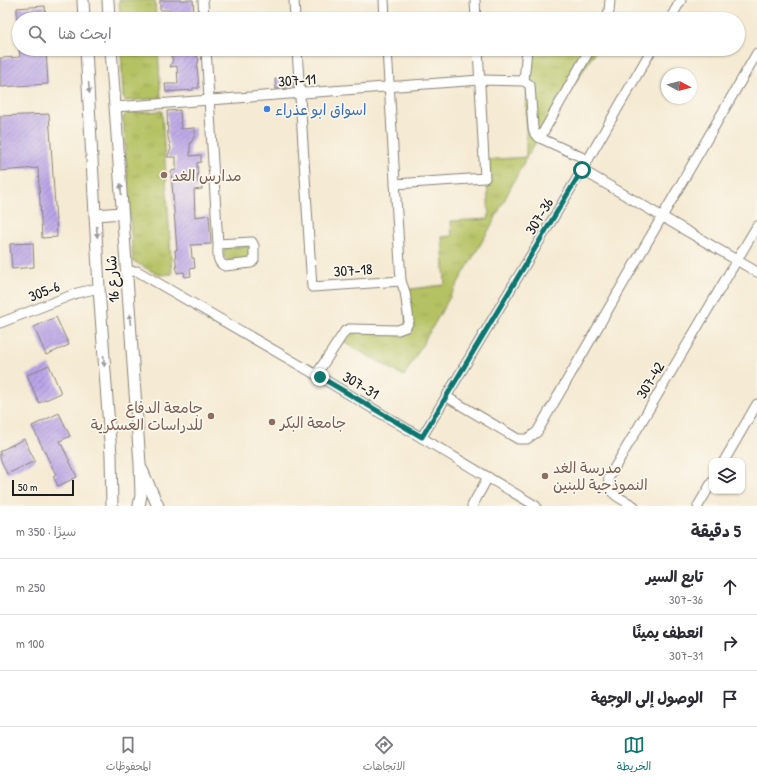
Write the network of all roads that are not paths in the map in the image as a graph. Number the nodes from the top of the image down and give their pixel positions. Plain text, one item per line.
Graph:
1 (83, 0) edge
2 (108, 0) edge
3 (203, 0) edge
4 (294, 0) edge
5 (384, 0) edge
6 (475, 0) edge
7 (610, 0) edge
8 (681, 0) edge
9 (84, 12) edge
10 (109, 12) edge
11 (204, 12) edge
12 (295, 12) edge
13 (385, 12) edge
14 (476, 12) edge
15 (609, 12) edge
16 (674, 12) edge
17 (757, 52) edge
18 (86, 56) edge
19 (111, 56) edge
20 (206, 56) edge
21 (297, 56) edge
22 (387, 56) edge
23 (478, 56) edge
24 (526, 56) edge
25 (586, 56) edge
26 (648, 56) edge
27 (480, 80) junction
28 (524, 81) junction
29 (389, 87) junction
30 (300, 93) junction
31 (209, 100) junction
32 (115, 107) junction
33 (540, 138) junction
34 (588, 160) junction
35 (582, 170) junction
36 (395, 184) junction
37 (122, 213) junction
38 (96, 215) junction
39 (662, 216) junction
40 (757, 226) edge
41 (218, 244) dead end
42 (737, 260) junction
43 (126, 272) junction
44 (757, 272) edge
45 (401, 281) junction
46 (99, 288) junction
47 (0, 323) edge
48 (316, 375) junction
49 (447, 397) junction
50 (757, 404) edge
51 (422, 437) junction
52 (726, 458) edge
53 (140, 464) junction
54 (488, 477) junction
55 (709, 487) edge
56 (112, 506) edge
57 (139, 506) edge
58 (158, 506) edge
59 (472, 506) edge
60 (536, 506) edge
61 (634, 506) edge
62 (698, 506) edge

1 - 9 main road
2 - 10 main road
3 - 11 street
4 - 12 street
5 - 13 street
6 - 14 street
7 - 15 street
8 - 16 street
17 - 39 street
18 -> 38 main road, شارع 16
19 - 32 main road, شارع 16
20 - 31 street
21 - 30 street, 307-18
22 - 29 street
23 - 27 street
24 - 28 street
25 - 33 street
26 - 34 street, 307-36
27 - 28 street, 307-11
27 - 29 street, 307-11
27 - 36 street
28 - 33 street
29 - 30 street, 307-11
29 - 36 street
30 - 31 street, 307-11
30 - 45 street, 307-18
31 - 32 street, 307-11
31 - 41 street
37 -> 32 main road, شارع 16
33 - 34 street
34 - 35 street, 307-36
35 - 39 street
35 - 49 street, 307-36
36 - 45 street
37 - 38 main road
37 - 43 main road, شارع 16
38 -> 46 main road, شارع 16
39 - 42 street
39 - 49 street
40 - 42 street
42 - 44 street
42 - 61 street, 307-42
43 - 48 street, 307-31
53 -> 43 main road, شارع 16
45 - 48 street
46 - 47 street, 305-6
46 -> 56 main road, شارع 16
48 - 51 street, 307-31
49 - 51 street, 307-36
50 - 52 street
51 - 54 street, 307-31
53 - 57 main road, شارع 16
53 - 58 main road
54 - 59 street
54 - 60 street, 307-31
55 - 62 street

